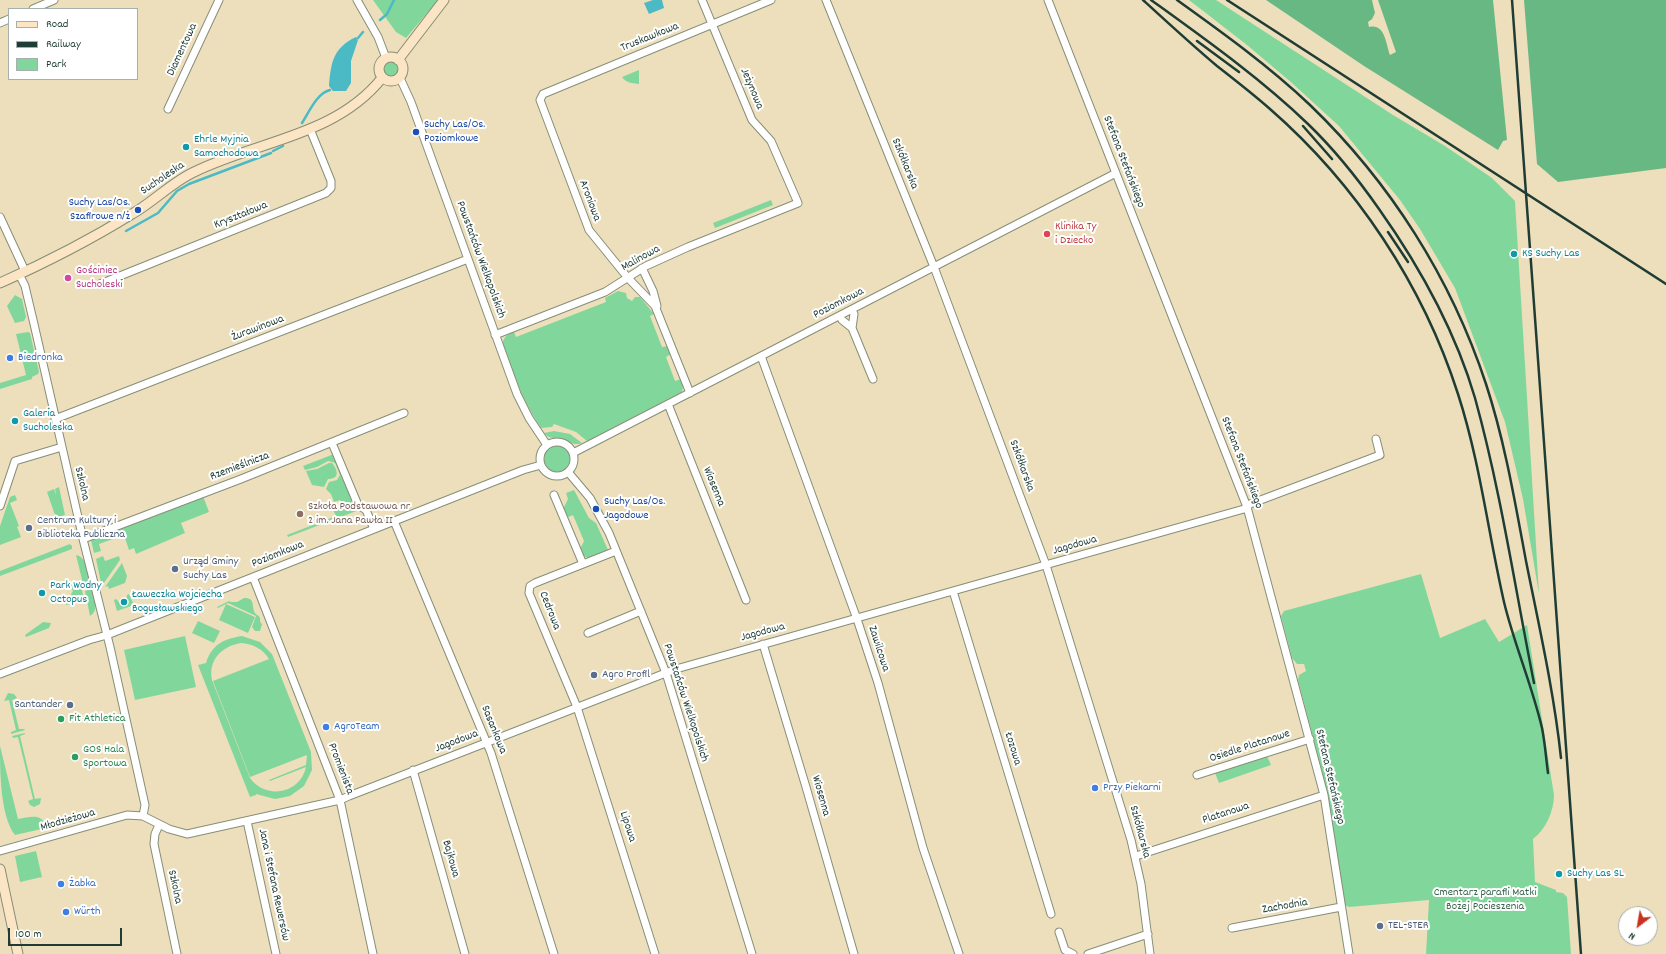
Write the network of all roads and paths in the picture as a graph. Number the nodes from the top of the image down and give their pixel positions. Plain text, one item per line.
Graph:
1 (54, 0) edge
2 (219, 0) edge
3 (357, 0) edge
4 (444, 0) edge
5 (702, 0) edge
6 (772, 0) edge
7 (826, 0) edge
8 (1048, 0) edge
9 (35, 8) edge
10 (712, 24) junction
11 (386, 58) junction
12 (398, 60) junction
13 (382, 78) junction
14 (400, 78) junction
15 (540, 100) joint
16 (168, 109) dead end
17 (310, 129) junction
18 (1116, 173) junction
19 (798, 203) joint
20 (0, 217) edge
21 (468, 259) junction
22 (934, 267) junction
23 (642, 268) junction
24 (22, 272) junction
25 (628, 278) junction
26 (0, 283) edge
27 (100, 284) dead end
28 (852, 310) junction
29 (659, 312) junction
30 (840, 316) junction
31 (852, 328) junction
32 (496, 335) junction
33 (762, 356) junction
34 (873, 379) dead end
35 (690, 393) junction
36 (668, 404) junction
37 (404, 413) dead end
38 (55, 419) junction
39 (1376, 440) dead end
40 (332, 443) junction
41 (547, 445) junction
42 (62, 447) junction
43 (573, 453) junction
44 (541, 465) junction
45 (568, 472) junction
46 (554, 495) dead end
47 (0, 506) edge
48 (1247, 507) junction
49 (394, 521) junction
50 (374, 529) junction
51 (83, 539) junction
52 (616, 551) junction
53 (583, 564) junction
54 (1046, 565) junction
55 (253, 577) junction
56 (953, 591) junction
57 (746, 600) dead end
58 (641, 610) junction
59 (857, 619) junction
60 (588, 633) dead end
61 (107, 635) junction
62 (763, 644) junction
63 (666, 673) junction
64 (0, 674) edge
65 (577, 707) junction
66 (1310, 739) junction
67 (487, 742) junction
68 (414, 770) junction
69 (1197, 775) dead end
70 (1324, 795) junction
71 (340, 800) junction
72 (143, 816) junction
73 (247, 821) junction
74 (159, 825) junction
75 (0, 851) edge
76 (1136, 856) junction
77 (0, 869) edge
78 (1341, 908) junction
79 (1051, 914) dead end
80 (1232, 928) dead end
81 (1059, 932) dead end
82 (1148, 934) junction
83 (464, 953) edge
84 (18, 954) edge
85 (177, 954) edge
86 (276, 954) edge
87 (373, 954) edge
88 (554, 954) edge
89 (655, 954) edge
90 (752, 954) edge
91 (854, 954) edge
92 (959, 954) edge
93 (1073, 954) edge
94 (1088, 954) edge
95 (1150, 954) edge
96 (1348, 954) edge

1 - 9 street
2 - 16 street, Diamentowa
3 - 11 street
4 - 12 street
5 - 10 street, Jeżynowa
6 - 10 street, Truskawkowa
7 - 22 street, Szkółkarska
8 - 18 street, Stefana Stefańskiego
10 - 15 street, Truskawkowa
10 - 19 street, Jeżynowa
11 - 12 street
11 - 13 street
12 - 14 street
13 - 14 street
13 - 17 street, Sucholeska
14 - 21 street, Powstańców Wielkopolskich
15 - 25 street, Aroniowa
17 - 24 street, Sucholeska
17 - 27 street, Kryształowa
18 - 22 street, Poziomkowa
18 - 48 street, Stefana Stefańskiego
19 - 23 street, Malinowa
20 - 24 street, Szkolna
21 - 32 street, Powstańców Wielkopolskich
21 - 38 street, Żurawinowa
22 - 28 street, Poziomkowa
22 - 54 street, Szkółkarska
23 - 25 street, Malinowa
23 - 29 street, Aroniowa
24 - 26 street, Sucholeska
24 - 38 street, Szkolna
25 - 29 street, Aroniowa
25 - 32 street, Malinowa
28 - 30 street, Poziomkowa
28 - 31 street
29 - 35 street, Aroniowa
30 - 31 street
30 - 33 street, Poziomkowa
31 - 34 street
32 - 41 street, Powstańców Wielkopolskich
33 - 35 street, Poziomkowa
33 - 59 street, Zawilcowa
35 - 36 street, Poziomkowa
36 - 43 street, Poziomkowa
36 - 57 street, Wiosenna
37 - 40 street, Rzemieślnicza
38 - 42 street, Szkolna
39 - 48 street, Jagodowa
40 - 50 street
40 - 51 street, Rzemieślnicza
41 - 43 street
41 - 44 street
42 - 47 street
42 - 51 street, Szkolna
43 - 45 street
44 - 45 street
44 - 49 street, Poziomkowa
45 - 52 street, Powstańców Wielkopolskich
46 - 53 street
48 - 54 street, Jagodowa
48 - 66 street, Stefana Stefańskiego
49 - 50 street, Poziomkowa
49 - 67 street, Sasankowa
50 - 55 street, Poziomkowa
51 - 61 street, Szkolna
52 - 53 street, Cedrowa
52 - 58 street, Powstańców Wielkopolskich
53 - 65 street, Cedrowa
54 - 56 street, Jagodowa
54 - 76 street, Szkółkarska
55 - 61 street, Poziomkowa
55 - 71 street, Promienista
56 - 59 street, Jagodowa
56 - 79 street, Łozowa
58 - 60 street
58 - 63 street, Powstańców Wielkopolskich
59 - 62 street, Jagodowa
59 - 92 street, Zawilcowa
61 - 64 street, Poziomkowa
61 - 72 street, Szkolna
62 - 63 street, Jagodowa
62 - 91 street, Wiosenna
63 - 65 street, Jagodowa
63 - 90 street, Powstańców Wielkopolskich
65 - 67 street, Jagodowa
65 - 89 street, Lipowa
66 - 69 street, Osiedle Platanowe
66 - 70 street, Stefana Stefańskiego
67 - 68 street, Jagodowa
67 - 88 street, Sasankowa
68 - 71 street, Jagodowa
68 - 83 street, Bajkowa
70 - 76 street, Platanowa
70 - 78 street, Stefana Stefańskiego
71 - 73 street, Jagodowa
71 - 87 street, Promienista
72 - 74 street, Jagodowa
72 - 75 street, Młodzieżowa
73 - 74 street, Jagodowa
73 - 86 street, Jana i Stefana Rewersów
74 - 85 street, Szkolna
76 - 82 street, Szkółkarska
77 - 84 street
78 - 80 street, Zachodnia
78 - 96 street, Stefana Stefańskiego
81 - 93 street
82 - 94 street
82 - 95 street, Szkółkarska

